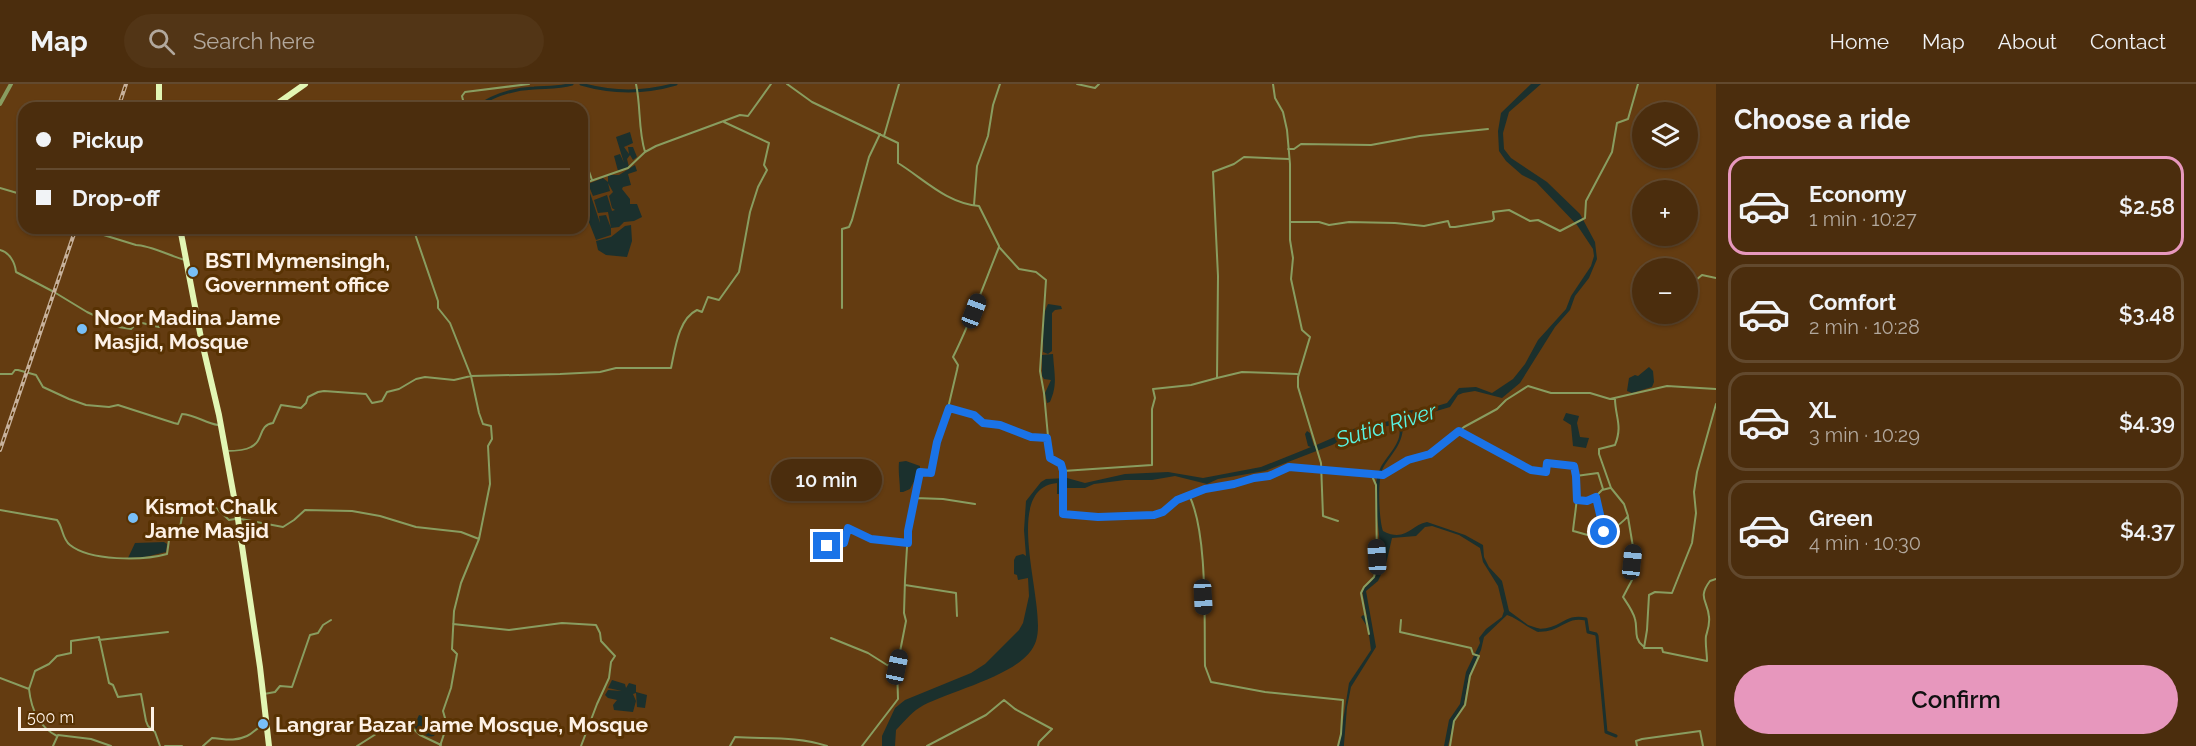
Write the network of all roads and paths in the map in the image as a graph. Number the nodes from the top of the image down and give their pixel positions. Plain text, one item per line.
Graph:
1 (11, 84) edge
2 (159, 84) edge
3 (304, 84) edge
4 (529, 84) edge
5 (771, 84) edge
6 (787, 84) edge
7 (899, 84) edge
8 (1000, 84) edge
9 (1077, 84) edge
10 (1099, 84) edge
11 (1273, 84) edge
12 (1638, 84) edge
13 (637, 88) edge
14 (159, 102) edge
15 (279, 102) edge
16 (464, 102) edge
17 (0, 104) edge
18 (724, 122) junction
19 (1488, 129) dead end
20 (880, 134) junction
21 (884, 136) junction
22 (1288, 149) junction
23 (645, 152) junction
24 (1289, 159) junction
25 (588, 168) edge
26 (592, 180) junction
27 (588, 182) edge
28 (0, 188) edge
29 (18, 193) edge
30 (974, 205) junction
31 (1290, 222) junction
32 (100, 234) edge
33 (181, 234) edge
34 (415, 234) edge
35 (999, 247) junction
36 (0, 250) edge
37 (185, 260) junction
38 (1698, 278) edge
39 (1716, 278) edge
40 (842, 308) dead end
41 (198, 324) junction
42 (0, 374) edge
43 (1299, 374) junction
44 (471, 376) junction
45 (1217, 378) junction
46 (1716, 389) edge
47 (1615, 398) junction
48 (1716, 404) edge
49 (949, 408) junction
50 (221, 426) junction
51 (1459, 431) junction
52 (1047, 438) junction
53 (226, 451) junction
54 (1321, 469) junction
55 (1063, 471) junction
56 (1374, 475) junction
57 (1576, 476) junction
58 (1610, 488) dead end
59 (1603, 489) junction
60 (1189, 495) junction
61 (1596, 497) junction
62 (914, 498) junction
63 (1577, 500) junction
64 (975, 504) dead end
65 (0, 510) edge
66 (1628, 516) junction
67 (238, 519) junction
68 (1338, 520) dead end
69 (1604, 532) junction
70 (479, 539) junction
71 (908, 543) junction
72 (827, 546) dead end
73 (1716, 579) edge
74 (905, 585) junction
75 (957, 616) dead end
76 (331, 620) dead end
77 (1401, 620) dead end
78 (453, 624) junction
79 (168, 632) dead end
80 (1369, 634) dead end
81 (831, 638) dead end
82 (99, 640) junction
83 (1644, 646) junction
84 (897, 667) junction
85 (0, 678) edge
86 (29, 689) junction
87 (264, 694) junction
88 (267, 725) junction
89 (57, 735) junction
90 (440, 745) edge
91 (53, 746) edge
92 (111, 746) edge
93 (160, 746) edge
94 (165, 746) edge
95 (182, 746) edge
96 (203, 746) edge
97 (269, 746) edge
98 (357, 746) edge
99 (581, 746) edge
100 (730, 746) edge
101 (827, 746) edge
102 (862, 746) edge
103 (927, 746) edge
104 (1038, 746) edge
105 (1338, 746) edge
106 (1450, 746) edge
107 (1637, 746) edge
108 (1703, 746) edge

1 - 17 street
2 - 14 highway
3 - 15 highway
4 - 16 street
5 - 18 street
6 - 20 street
7 - 21 street
8 - 30 street
9 - 10 street
11 - 22 street
12 - 31 street
13 - 23 street
18 - 23 street
18 - 44 street
19 - 22 street
20 - 21 street
20 - 40 street
21 - 30 street
22 - 24 street
23 - 26 street
24 - 31 street
24 - 45 street
25 - 26 street
26 - 27 street
28 - 29 street
30 - 35 street
31 - 43 street
32 - 37 street
33 - 37 highway
34 - 44 street
35 - 49 street
35 - 52 street
36 - 41 street
37 - 41 highway
38 - 39 street
41 - 50 highway
42 - 50 street
43 - 45 street
43 - 54 street
44 - 53 street
44 - 70 street
45 - 55 street
46 - 47 street
47 - 51 street
47 - 66 street
48 - 83 street
49 - 52 street
49 - 62 street
50 - 53 highway
51 - 56 street
51 - 57 street
52 - 55 street
53 - 67 highway
54 - 56 street
54 - 60 street
54 - 68 street
55 - 60 street
56 - 80 street
57 - 59 street
57 - 63 street
58 - 59 street
59 - 61 street
60 - 105 street
61 - 63 street
61 - 69 street
62 - 64 street
62 - 71 street
63 - 69 street
65 - 67 street
66 - 69 street
66 - 83 street
67 - 70 street
67 - 87 highway
70 - 78 street
71 - 72 street
71 - 74 street
73 - 83 street
74 - 75 street
74 - 84 street
76 - 87 street
77 - 106 street
78 - 90 street
78 - 99 street
79 - 82 street
81 - 84 street
82 - 86 street
82 - 93 street
84 - 102 street
85 - 86 street
86 - 89 street
87 - 88 highway
88 - 96 street
88 - 97 highway
89 - 91 street
89 - 92 street
90 - 98 street
94 - 95 street
100 - 101 street
103 - 104 street
107 - 108 street

